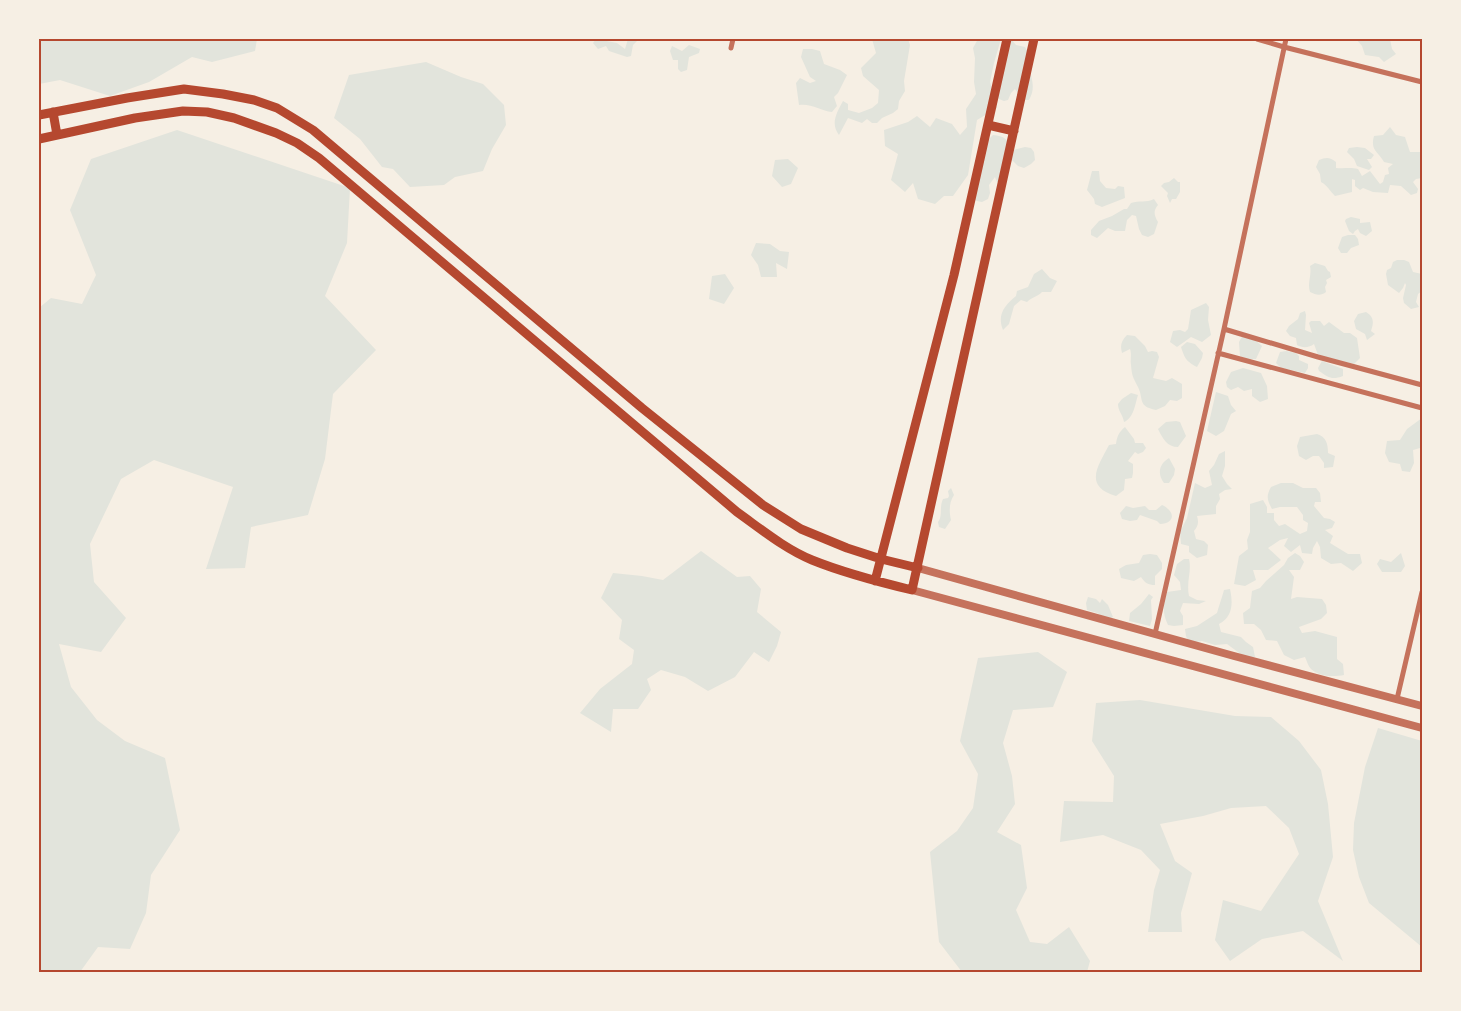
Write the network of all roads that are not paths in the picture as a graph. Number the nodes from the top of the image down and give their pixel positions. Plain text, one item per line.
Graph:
1 (733, 39) edge
2 (1007, 39) edge
3 (1034, 39) edge
4 (1257, 39) edge
5 (1286, 39) edge
6 (1284, 47) junction
7 (731, 48) dead end
8 (1422, 82) edge
9 (53, 112) junction
10 (39, 115) edge
11 (988, 126) junction
12 (1014, 131) junction
13 (57, 135) junction
14 (39, 139) edge
15 (1224, 329) junction
16 (1218, 353) junction
17 (1422, 384) edge
18 (1422, 408) edge
19 (881, 559) junction
20 (918, 568) junction
21 (875, 580) junction
22 (912, 590) junction
23 (1422, 592) edge
24 (1155, 634) junction
25 (1397, 699) junction
26 (1422, 706) edge
27 (1422, 728) edge

1 - 7 street
2 - 11 main road
3 - 12 main road
4 - 6 street
5 - 6 street
6 - 8 street
6 - 15 street
9 - 10 main road
9 - 13 main road
9 - 19 main road
11 - 12 main road
11 - 19 main road
12 - 20 main road
13 - 14 main road
13 - 21 main road
15 - 16 street
15 - 17 street
16 - 18 street
16 - 24 street
19 - 20 main road
19 - 21 main road
20 - 22 main road
20 - 24 street
21 - 22 main road
22 - 27 street
23 - 25 street
24 - 25 street
25 - 26 street

